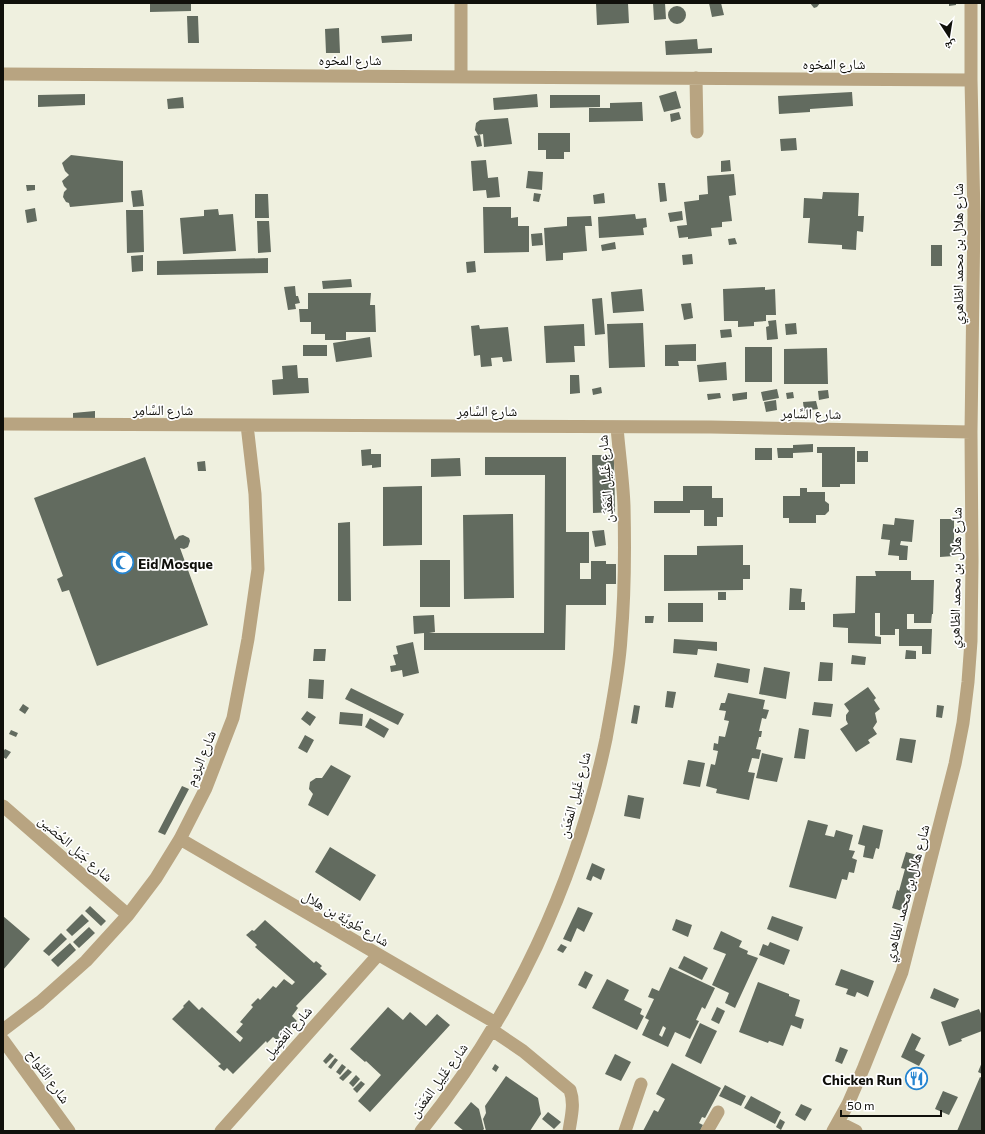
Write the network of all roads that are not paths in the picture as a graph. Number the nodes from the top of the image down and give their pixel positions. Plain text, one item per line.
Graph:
1 (461, 3) edge
2 (971, 3) edge
3 (3, 74) edge
4 (461, 76) junction
5 (696, 78) junction
6 (971, 80) junction
7 (697, 132) dead end
8 (978, 216) edge
9 (3, 424) edge
10 (247, 425) junction
11 (617, 427) junction
12 (971, 432) junction
13 (977, 561) edge
14 (3, 806) edge
15 (180, 838) junction
16 (128, 915) junction
17 (378, 955) junction
18 (494, 1026) junction
19 (3, 1030) edge
20 (3, 1040) edge
21 (641, 1084) dead end
22 (718, 1112) dead end
23 (836, 1126) edge
24 (69, 1131) edge
25 (221, 1131) edge
26 (421, 1131) edge
27 (569, 1131) edge
28 (625, 1131) edge
29 (707, 1131) edge
30 (856, 1131) edge

1 - 4 street
2 - 6 street, شارع هلال بن محمد الظاهري
3 - 4 street, شارع المخوه
4 - 5 street, شارع المخوه
5 - 6 street, شارع المخوه
5 - 7 street
6 - 8 street, شارع هلال بن محمد الظاهري
8 - 12 street, شارع هلال بن محمد الظاهري
9 - 10 street, شارع السَّامِر
10 - 11 street, شارع السَّامِر
10 - 15 street, شارع البزوم
11 - 12 street, شارع السَّامِر
11 - 18 street, شارع غَلِيل المَعَدَن
12 - 13 street, شارع هلال بن محمد الظاهري
13 - 23 street, شارع هلال بن محمد الظاهري
14 - 16 street, شارع جَبَل الحُصَين
15 - 16 street, شارع البزوم
15 - 17 street, شارع طُويَّة بن هِلال
16 - 19 street, شارع البزوم
17 - 18 street, شارع طُويَّة بن هِلال
17 - 25 street, شارع العَضِيل
18 - 26 street, شارع غَلِيل المَعَدَن
18 - 27 street, شارع طُويَّة بن هِلال
20 - 24 street, شارع التِّلواح
21 - 28 street
22 - 29 street
23 - 30 street

